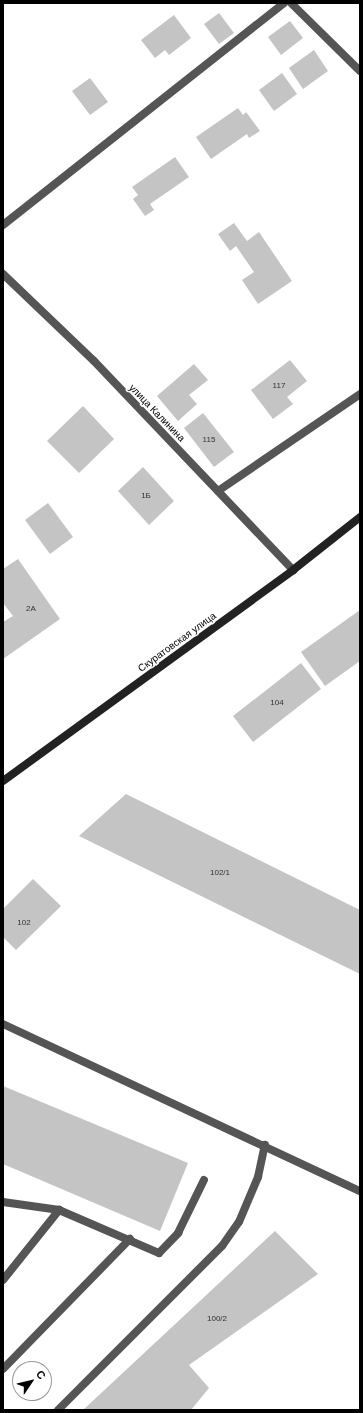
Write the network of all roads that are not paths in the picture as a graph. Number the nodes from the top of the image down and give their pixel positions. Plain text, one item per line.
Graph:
1 (284, 3) edge
2 (291, 3) edge
3 (360, 70) edge
4 (3, 226) edge
5 (3, 274) edge
6 (360, 394) edge
7 (218, 491) junction
8 (360, 517) edge
9 (293, 570) junction
10 (3, 781) edge
11 (3, 1024) edge
12 (265, 1145) junction
13 (204, 1180) dead end
14 (360, 1191) edge
15 (3, 1202) edge
16 (60, 1210) junction
17 (130, 1239) junction
18 (3, 1280) edge
19 (3, 1370) edge
20 (58, 1410) edge

1 - 4 street
2 - 3 street
5 - 7 street, улица Калинина
6 - 7 street
7 - 9 street, улица Калинина
8 - 9 street, Скуратовская улица
9 - 10 street, Скуратовская улица
11 - 12 street
12 - 14 street
12 - 20 street
13 - 17 street
15 - 16 street
16 - 17 street
16 - 18 street
17 - 19 street

